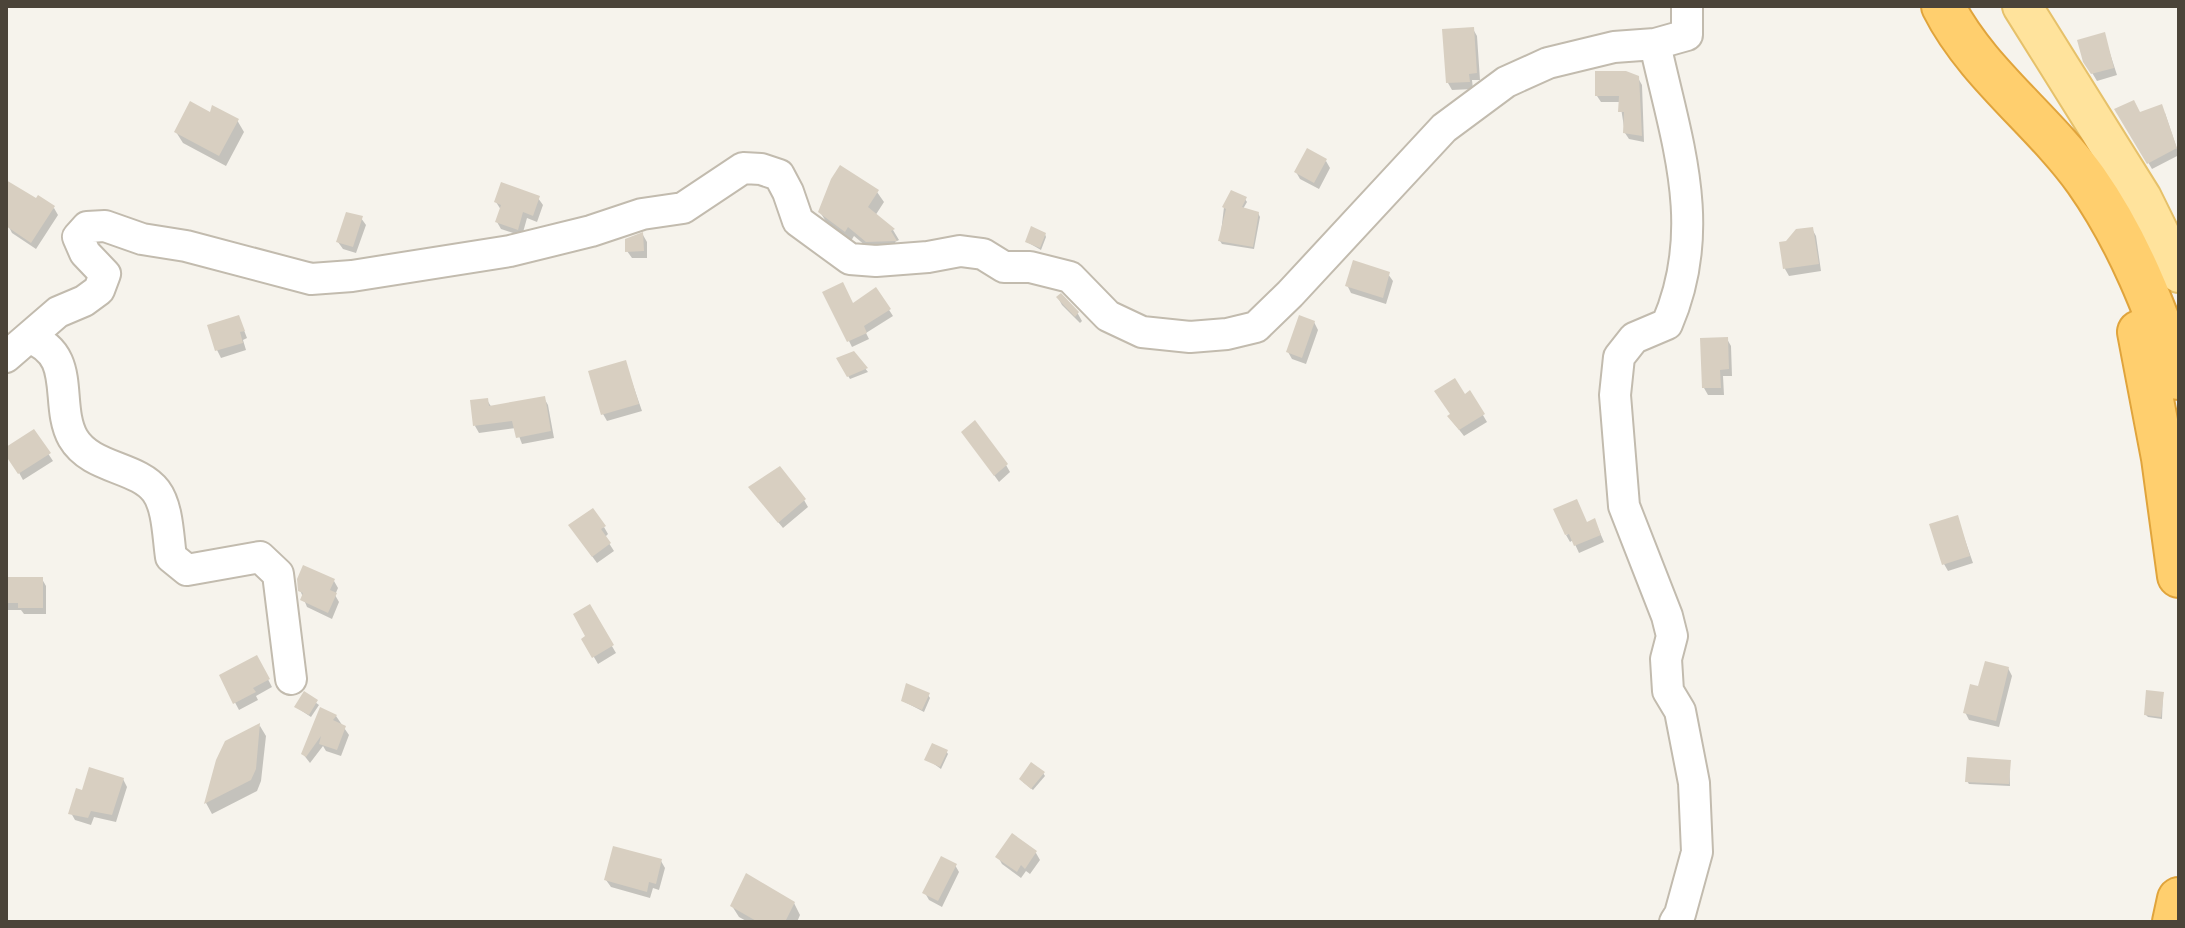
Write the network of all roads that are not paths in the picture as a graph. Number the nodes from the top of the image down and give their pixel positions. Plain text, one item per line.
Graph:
1 (1687, 6) edge
2 (1943, 6) edge
3 (2022, 6) edge
4 (1655, 44) junction
5 (2108, 215) junction
6 (2179, 273) edge
7 (18, 348) edge
8 (2174, 363) edge
9 (2179, 411) edge
10 (2179, 576) edge
11 (291, 679) dead end
12 (2179, 899) edge
13 (1675, 922) edge
14 (2174, 922) edge

1 - 4 street
2 - 5 highway
3 - 6 main road
4 - 7 street
4 - 13 street
5 - 8 highway
5 - 10 highway
7 - 11 street
8 - 9 highway
12 - 14 highway

